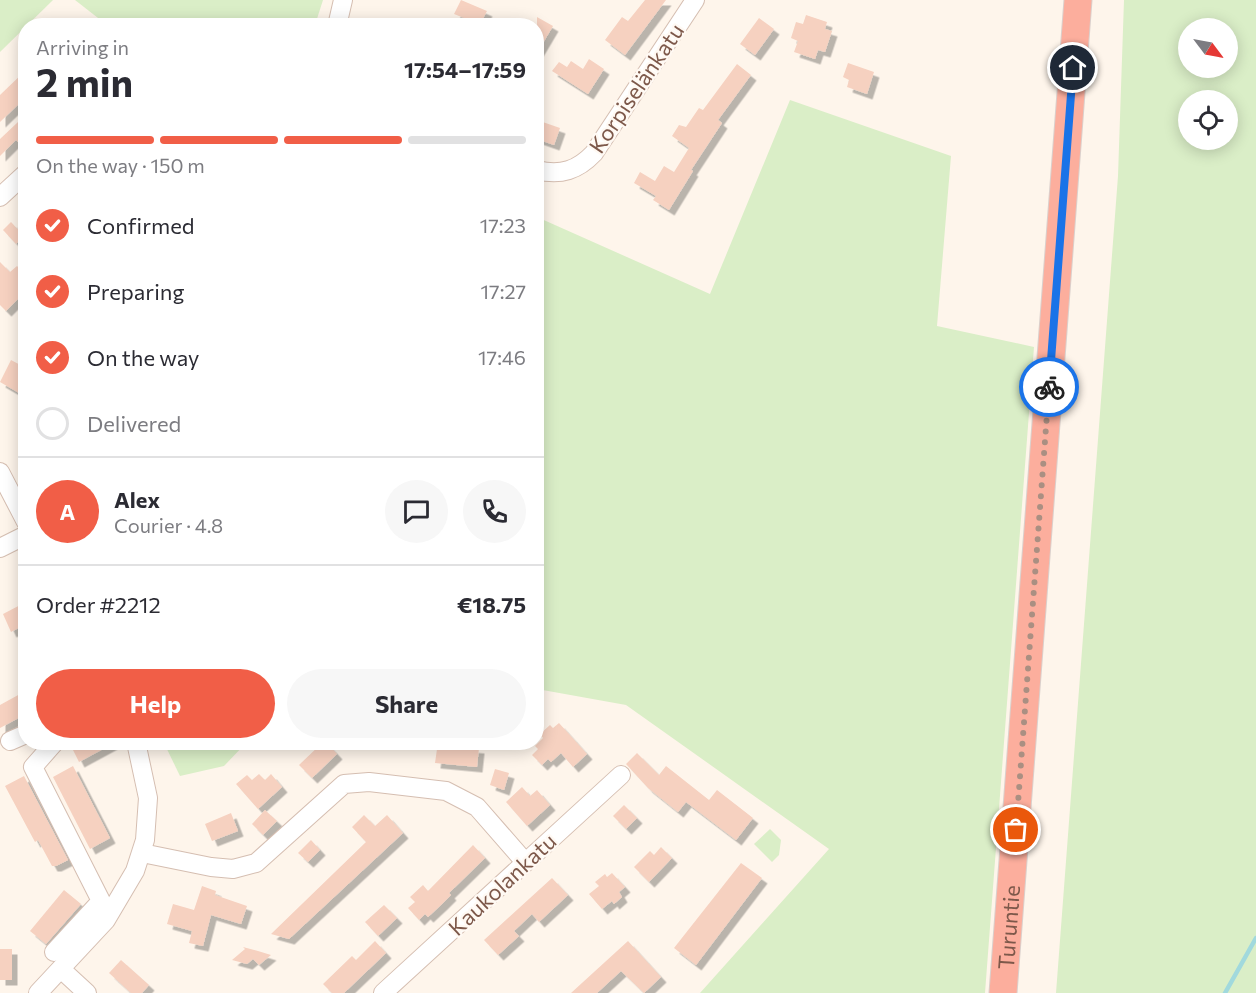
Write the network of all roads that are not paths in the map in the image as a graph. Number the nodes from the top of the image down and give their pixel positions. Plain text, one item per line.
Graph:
1 (343, 0) edge
2 (695, 0) edge
3 (1078, 0) edge
4 (339, 18) edge
5 (544, 171) edge
6 (18, 180) edge
7 (0, 197) edge
8 (0, 472) edge
9 (18, 507) edge
10 (18, 539) edge
11 (0, 548) edge
12 (48, 750) edge
13 (138, 750) edge
14 (621, 775) dead end
15 (142, 853) junction
16 (525, 862) junction
17 (54, 952) dead end
18 (62, 970) junction
19 (392, 990) edge
20 (38, 993) edge
21 (87, 993) edge
22 (1003, 993) edge

1 - 4 street
2 - 5 street, Korpiselänkatu
3 - 22 highway, Turuntie
6 - 7 street
8 - 9 street
10 - 11 street
12 - 17 street
13 - 15 street
14 - 16 street, Kaukolankatu
15 - 16 street
15 - 18 street
16 - 19 street, Kaukolankatu
18 - 20 street
18 - 21 street

